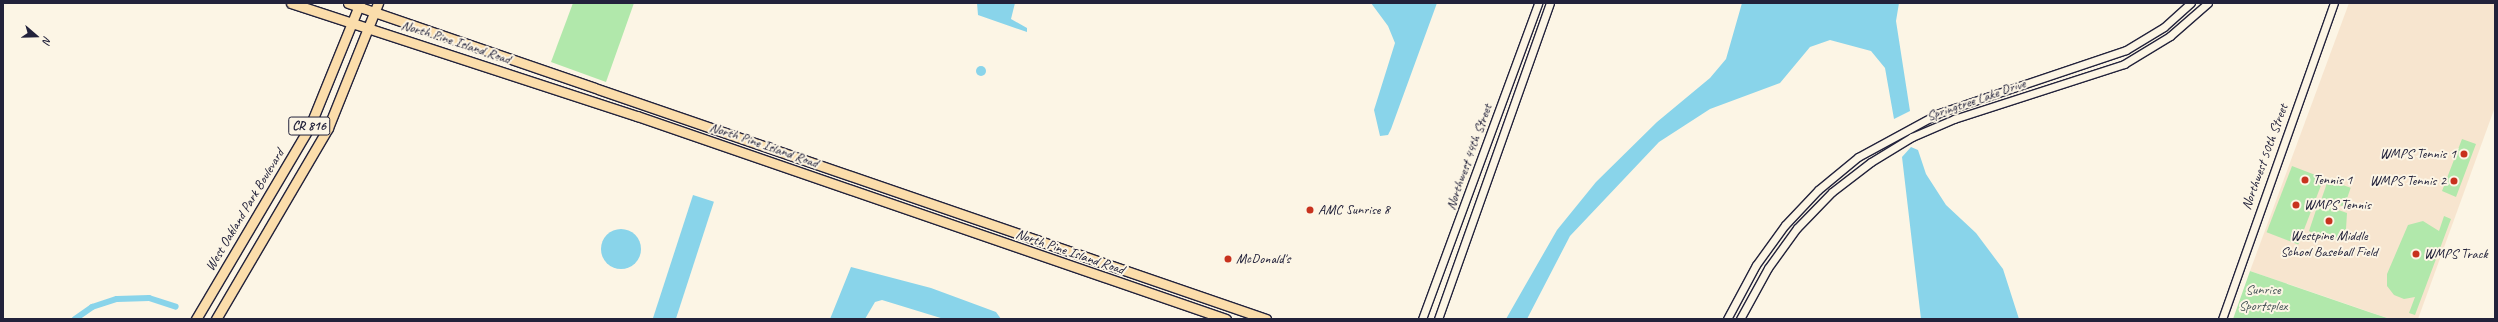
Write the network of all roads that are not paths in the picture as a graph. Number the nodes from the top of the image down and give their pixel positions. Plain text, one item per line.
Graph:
1 (291, 3) edge
2 (348, 3) edge
3 (378, 3) edge
4 (1538, 3) edge
5 (1550, 3) edge
6 (2192, 3) edge
7 (2208, 3) edge
8 (2334, 3) edge
9 (359, 5) edge
10 (375, 12) junction
11 (353, 22) junction
12 (369, 28) junction
13 (196, 319) edge
14 (216, 319) edge
15 (1226, 319) edge
16 (1266, 319) edge
17 (1422, 319) edge
18 (1438, 319) edge
19 (1727, 319) edge
20 (1740, 319) edge
21 (2222, 319) edge

1 - 11 main road, North Pine Island Road
2 - 9 main road, North Pine Island Road
3 - 10 main road, CR 816
4 - 17 street, Northwest 44th Street
5 - 18 street, Northwest 44th Street
6 - 19 street, Springtree Lake Drive
7 - 20 street, Springtree Lake Drive
8 - 21 street, Northwest 50th Street
9 - 10 main road, North Pine Island Road
9 - 11 main road, West Oakland Park Boulevard / CR 816
10 - 12 main road, CR 816
10 - 16 main road, North Pine Island Road
11 - 12 main road, North Pine Island Road
11 - 13 main road, West Oakland Park Boulevard / CR 816
12 - 14 main road, CR 816
12 - 15 main road, North Pine Island Road

